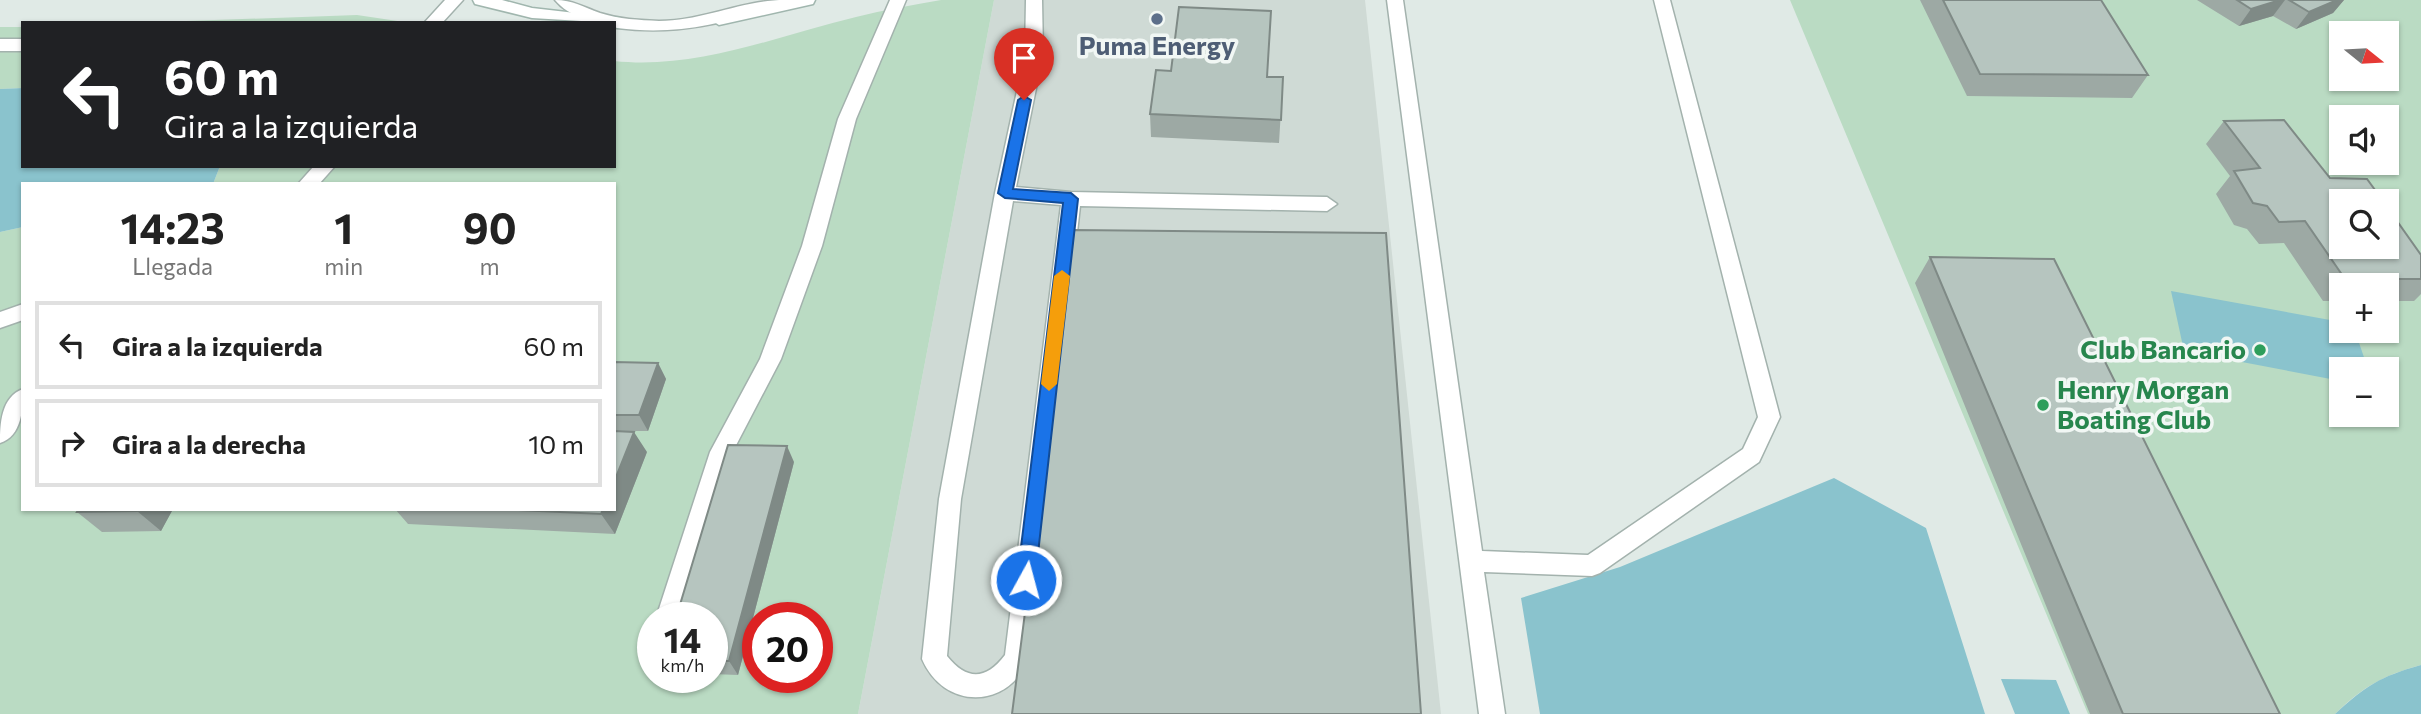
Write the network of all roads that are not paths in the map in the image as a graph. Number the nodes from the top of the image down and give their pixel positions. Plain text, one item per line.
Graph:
1 (455, 0) edge
2 (481, 0) edge
3 (563, 0) edge
4 (777, 0) edge
5 (807, 0) edge
6 (898, 0) edge
7 (1034, 0) edge
8 (1395, 0) edge
9 (1662, 0) edge
10 (719, 20) junction
11 (434, 21) edge
12 (602, 21) edge
13 (613, 21) edge
14 (616, 22) edge
15 (616, 23) edge
16 (619, 23) junction
17 (21, 45) edge
18 (0, 46) edge
19 (324, 168) edge
20 (309, 182) edge
21 (1005, 193) junction
22 (1071, 199) junction
23 (1327, 204) dead end
24 (21, 313) edge
25 (0, 320) edge
26 (21, 401) edge
27 (2, 427) edge
28 (1472, 561) junction
29 (673, 602) edge
30 (1492, 714) edge

1 - 11 street
2 - 12 street
3 - 13 street
4 - 10 street
5 - 10 street
6 - 29 street
7 - 21 street
8 - 28 street
9 - 28 street
10 - 16 street
14 - 16 street
15 - 16 street
17 - 18 street
19 - 20 street
21 - 22 street
21 - 22 street
22 - 23 street
24 - 25 street
26 - 27 street
28 - 30 street

